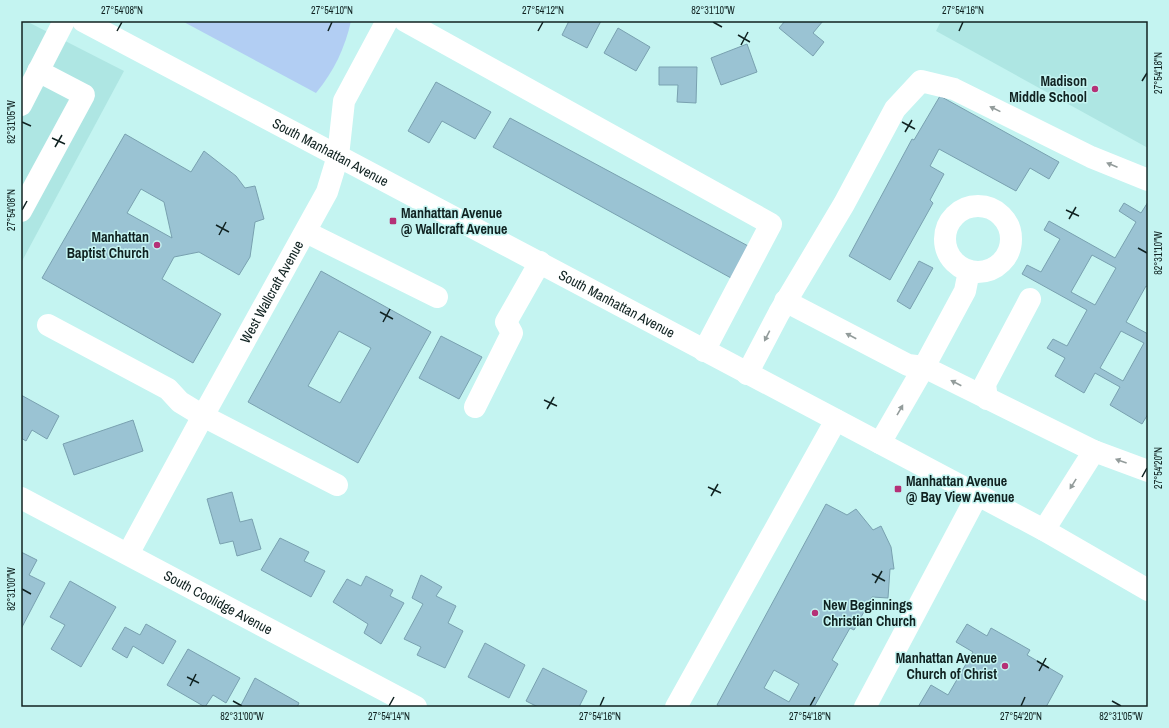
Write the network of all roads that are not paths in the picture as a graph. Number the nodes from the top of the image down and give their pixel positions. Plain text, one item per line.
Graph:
1 (64, 21) edge
2 (83, 21) edge
3 (387, 21) edge
4 (405, 21) edge
5 (38, 71) junction
6 (21, 105) edge
7 (21, 114) edge
8 (21, 124) edge
9 (338, 156) junction
10 (1148, 180) edge
11 (21, 211) edge
12 (306, 232) junction
13 (540, 262) junction
14 (969, 271) dead end
15 (437, 297) dead end
16 (1030, 300) dead end
17 (785, 301) junction
18 (48, 325) dead end
19 (704, 351) junction
20 (924, 367) junction
21 (748, 374) junction
22 (987, 398) junction
23 (475, 407) dead end
24 (203, 416) junction
25 (836, 420) junction
26 (880, 444) junction
27 (1094, 451) junction
28 (1148, 471) edge
29 (337, 485) dead end
30 (978, 494) junction
31 (21, 498) edge
32 (1044, 530) junction
33 (128, 554) junction
34 (1148, 590) edge
35 (416, 707) edge
36 (676, 707) edge
37 (865, 707) edge

1 - 5 street
2 - 9 street, South Manhattan Avenue
3 - 9 street, West Wallcraft Avenue
4 - 19 street
5 - 6 street
5 - 11 street
7 - 8 street
9 - 12 street, West Wallcraft Avenue
9 - 13 street, South Manhattan Avenue
10 -> 17 street
12 - 15 street
12 - 24 street, West Wallcraft Avenue
13 - 19 street, South Manhattan Avenue
13 - 23 street
14 - 20 street
16 - 22 street
20 -> 17 street
17 -> 21 street
18 - 24 street
19 - 21 street, South Manhattan Avenue
22 -> 20 street
26 -> 20 street
21 - 25 street, South Manhattan Avenue
22 - 27 street
24 - 29 street
24 - 33 street, West Wallcraft Avenue
25 - 26 street, South Manhattan Avenue
25 - 36 street
26 - 30 street, South Manhattan Avenue
28 -> 27 street
27 -> 32 street
30 - 32 street, South Manhattan Avenue
30 - 37 street
31 - 33 street, South Coolidge Avenue
32 - 34 street, South Manhattan Avenue
33 - 35 street, South Coolidge Avenue

